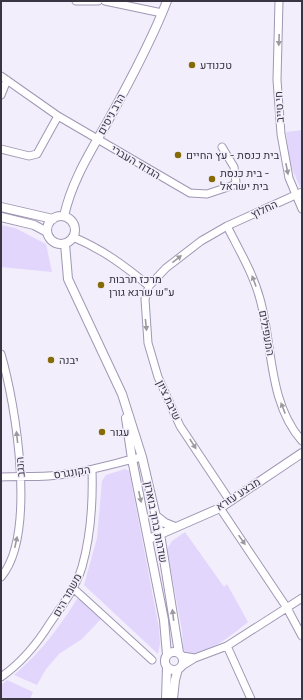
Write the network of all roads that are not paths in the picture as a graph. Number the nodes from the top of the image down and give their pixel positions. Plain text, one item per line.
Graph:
1 (76, 1) edge
2 (98, 1) edge
3 (105, 1) edge
4 (167, 1) edge
5 (279, 1) edge
6 (162, 13) junction
7 (4, 78) edge
8 (1, 95) edge
9 (58, 116) junction
10 (97, 140) junction
11 (222, 147) dead end
12 (1, 149) edge
13 (299, 193) edge
14 (1, 207) edge
15 (302, 209) edge
16 (64, 216) junction
17 (1, 217) edge
18 (53, 219) junction
19 (227, 226) junction
20 (47, 232) junction
21 (74, 238) junction
22 (54, 243) junction
23 (65, 244) junction
24 (66, 263) junction
25 (149, 286) junction
26 (1, 354) edge
27 (122, 394) junction
28 (302, 441) edge
29 (302, 453) edge
30 (142, 457) junction
31 (132, 459) junction
32 (92, 470) junction
33 (21, 476) junction
34 (1, 477) edge
35 (230, 502) junction
36 (220, 508) junction
37 (156, 516) junction
38 (175, 527) junction
39 (160, 534) junction
40 (149, 539) junction
41 (1, 577) edge
42 (73, 588) junction
43 (302, 598) edge
44 (287, 608) junction
45 (302, 636) edge
46 (227, 646) junction
47 (167, 655) junction
48 (180, 655) junction
49 (195, 658) junction
50 (152, 660) dead end
51 (167, 667) junction
52 (180, 668) junction
53 (1, 677) edge
54 (166, 699) edge
55 (173, 699) edge
56 (251, 699) edge

1 - 2 street
3 - 6 street
4 - 6 street, הרב ניסים
5 -> 13 street, חי טייב
6 - 10 street, הרב ניסים
7 - 8 street
7 - 9 street, הגדוד העברי
9 - 10 street, הגדוד העברי
9 - 12 street
10 - 11 street, הגדוד העברי
10 - 16 street, הרב ניסים
13 - 15 street, חי טייב
13 - 19 street, החלוץ
14 - 18 street
16 - 18 street
16 - 21 street
17 - 20 street
18 - 20 street
25 -> 19 street, החלוץ
28 -> 19 street, המעפילים
20 - 22 street
21 - 23 street
21 - 25 street
22 - 23 street
22 - 24 street, שדרות ברוך בוארון
23 - 24 street, שדרות ברוך בוארון
24 - 27 street, שדרות ברוך בוארון
25 -> 35 street, שיבת ציון
33 -> 26 street, הנגב
27 - 30 street, שדרות ברוך בוארון
27 - 31 street, שדרות ברוך בוארון
29 - 35 street, מבצע עזרא
30 - 31 street, הקונגרס
30 - 37 street, שדרות ברוך בוארון
31 - 32 street, הקונגרס
31 -> 40 street, שדרות ברוך בוארון
32 - 33 street, הקונגרס
32 - 42 street, משמר הים
33 - 34 street, הקונגרס
41 -> 33 street, הנגב
35 - 36 street, מבצע עזרא
36 - 38 street, מבצע עזרא
36 -> 44 street
37 - 38 street
37 - 39 street, שדרות ברוך בוארון
38 - 39 street, מבצע עזרא
39 - 40 street, מבצע עזרא
48 -> 39 street, שדרות ברוך בוארון
40 - 47 street, שדרות ברוך בוארון
42 - 50 street
42 - 53 street, משמר הים
43 - 44 street
44 - 45 street
44 - 46 street
46 - 49 street
46 - 56 street
47 - 48 street
47 - 51 street
48 - 49 street
48 - 52 street
49 - 52 street
51 - 52 street
51 - 54 street
52 - 55 street

